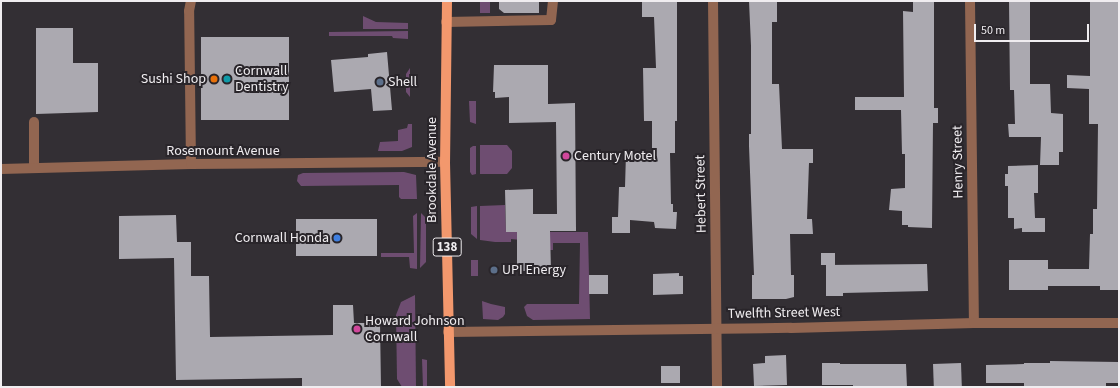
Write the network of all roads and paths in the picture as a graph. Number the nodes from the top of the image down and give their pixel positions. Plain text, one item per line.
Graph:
1 (191, 1) edge
2 (447, 1) edge
3 (553, 1) edge
4 (713, 1) edge
5 (970, 1) edge
6 (446, 22) junction
7 (34, 122) dead end
8 (445, 162) junction
9 (191, 164) junction
10 (34, 168) junction
11 (1, 169) edge
12 (974, 323) junction
13 (1119, 323) edge
14 (716, 328) junction
15 (448, 332) junction
16 (450, 387) edge
17 (717, 387) edge

1 - 9 street
2 - 6 main road, Brookdale Avenue / 138
3 - 6 street
4 - 14 street, Hebert Street
5 - 12 street, Henry Street
6 - 8 main road, Brookdale Avenue / 138
7 - 10 street
8 - 9 street, Rosemount Avenue
8 - 15 main road, Brookdale Avenue / 138
9 - 10 street, Rosemount Avenue
10 - 11 street, Rosemount Avenue
12 - 13 street, Twelfth Street West
12 - 14 street, Twelfth Street West
14 - 15 street, Twelfth Street West
14 - 17 street, Hebert Street
15 - 16 main road, Brookdale Avenue / 138

